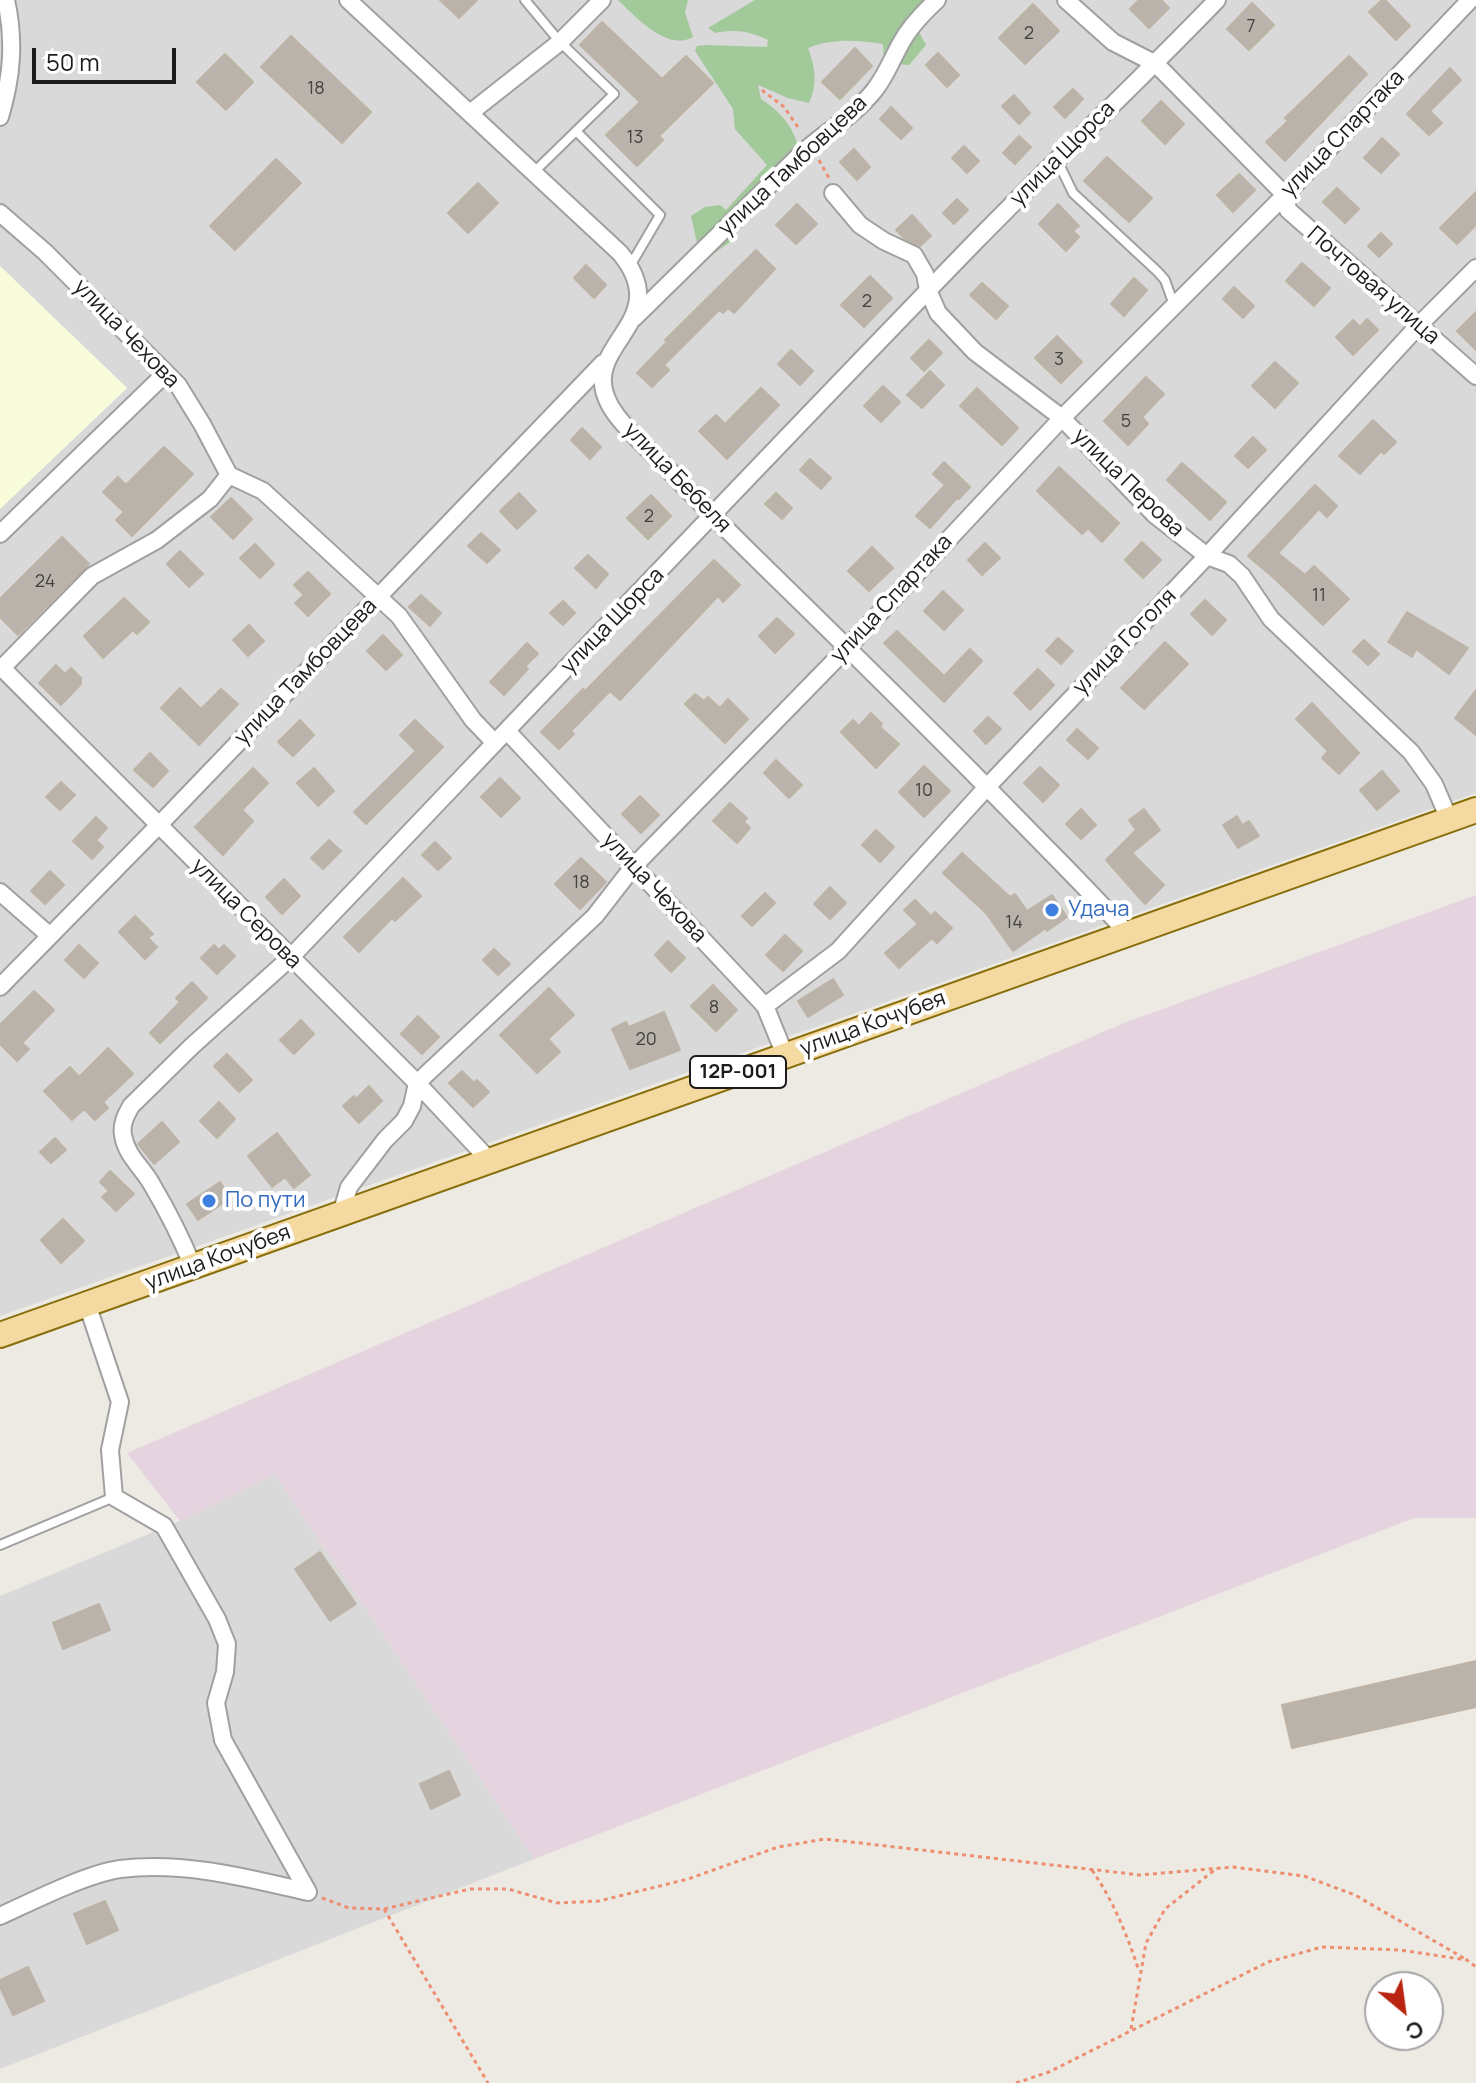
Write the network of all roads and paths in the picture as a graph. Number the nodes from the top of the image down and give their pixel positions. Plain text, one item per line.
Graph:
1 (6, 0) edge
2 (348, 0) edge
3 (525, 0) edge
4 (602, 0) edge
5 (937, 0) edge
6 (1066, 0) edge
7 (1217, 0) edge
8 (1470, 0) edge
9 (560, 42) junction
10 (1156, 64) junction
11 (470, 113) junction
12 (0, 117) edge
13 (576, 131) junction
14 (1057, 158) junction
15 (533, 173) junction
16 (833, 193) dead end
17 (1285, 195) junction
18 (0, 213) edge
19 (630, 266) junction
20 (1476, 268) edge
21 (928, 290) junction
22 (1174, 306) junction
23 (632, 320) junction
24 (1419, 325) junction
25 (609, 356) junction
26 (165, 374) junction
27 (1476, 376) edge
28 (1062, 418) junction
29 (229, 475) junction
30 (713, 517) junction
31 (0, 534) edge
32 (1207, 556) junction
33 (379, 596) junction
34 (847, 648) junction
35 (501, 737) junction
36 (987, 787) junction
37 (1476, 810) edge
38 (1449, 819) junction
39 (158, 826) junction
40 (633, 867) junction
41 (0, 892) edge
42 (1127, 933) junction
43 (49, 935) junction
44 (290, 958) junction
45 (0, 987) edge
46 (765, 1006) junction
47 (785, 1055) junction
48 (417, 1083) junction
49 (490, 1161) junction
50 (341, 1214) junction
51 (193, 1267) junction
52 (87, 1304) junction
53 (0, 1335) edge
54 (114, 1497) junction
55 (0, 1545) edge
56 (1217, 1868) junction
57 (1092, 1870) junction
58 (308, 1892) junction
59 (384, 1909) junction
60 (0, 1916) edge
61 (1467, 1960) junction
62 (1476, 1967) edge
63 (1141, 1975) junction
64 (1131, 2031) junction
65 (488, 2083) edge
66 (1016, 2083) edge

1 - 12 street
2 - 11 street
3 - 9 lane
4 - 9 street
5 - 23 street, улица Тамбовцева
6 - 10 street, Почтовая улица
7 - 10 street, улица Щорса
8 - 17 street, улица Спартака
9 - 11 street
9 - 13 lane
10 - 14 street, улица Щорса
10 - 17 street, Почтовая улица
11 - 15 street
13 - 15 lane
13 - 19 lane
14 - 21 street, улица Щорса
14 - 22 lane
15 - 19 street
16 - 21 street, улица Перова
17 - 22 street, улица Спартака
17 - 24 street, Почтовая улица
18 - 26 street, улица Чехова
19 - 23 street, улица Бебеля
20 - 24 street, улица Гоголя
21 - 28 street, улица Перова
21 - 30 street, улица Щорса
22 - 28 street, улица Спартака
23 - 25 street, улица Бебеля
24 - 27 street, Почтовая улица
24 - 32 street, улица Гоголя
25 - 30 street, улица Бебеля
25 - 33 street, улица Тамбовцева
26 - 29 street, улица Чехова
26 - 31 street
28 - 32 street, улица Перова
28 - 34 street, улица Спартака
29 - 33 street, улица Чехова
29 - 39 street, улица Серова
30 - 34 street, улица Бебеля
30 - 35 street, улица Щорса
32 - 36 street, улица Гоголя
32 - 38 street, улица Перова
33 - 35 street, улица Чехова
33 - 39 street, улица Тамбовцева
34 - 36 street, улица Бебеля
34 - 40 street, улица Спартака
35 - 40 street, улица Чехова
35 - 44 street, улица Щорса
36 - 42 street, улица Бебеля
36 - 46 street, улица Гоголя
37 - 38 main road, улица Кочубея / 12Р-001
38 - 42 main road, улица Кочубея / 12Р-001
39 - 43 street, улица Тамбовцева
39 - 44 street, улица Серова
40 - 46 street, улица Чехова
40 - 48 street, улица Спартака
41 - 43 street
42 - 47 main road, улица Кочубея / 12Р-001
43 - 45 street, улица Тамбовцева
44 - 48 street, улица Серова
44 - 51 street, улица Щорса
46 - 47 street, улица Чехова
47 - 49 main road, улица Кочубея / 12Р-001
48 - 49 street, улица Серова
48 - 50 street, улица Спартака
49 - 50 main road, улица Кочубея / 12Р-001
50 - 51 main road, улица Кочубея / 12Р-001
51 - 52 main road, улица Кочубея / 12Р-001
52 - 53 main road, улица Кочубея / 12Р-001
52 - 54 street
54 - 55 lane
54 - 58 street
56 - 57 path
56 - 61 path
56 - 63 path
57 - 59 path
57 - 63 path
58 - 59 path
58 - 60 street
59 - 65 path
61 - 62 path
61 - 64 path
63 - 64 path
64 - 66 path

